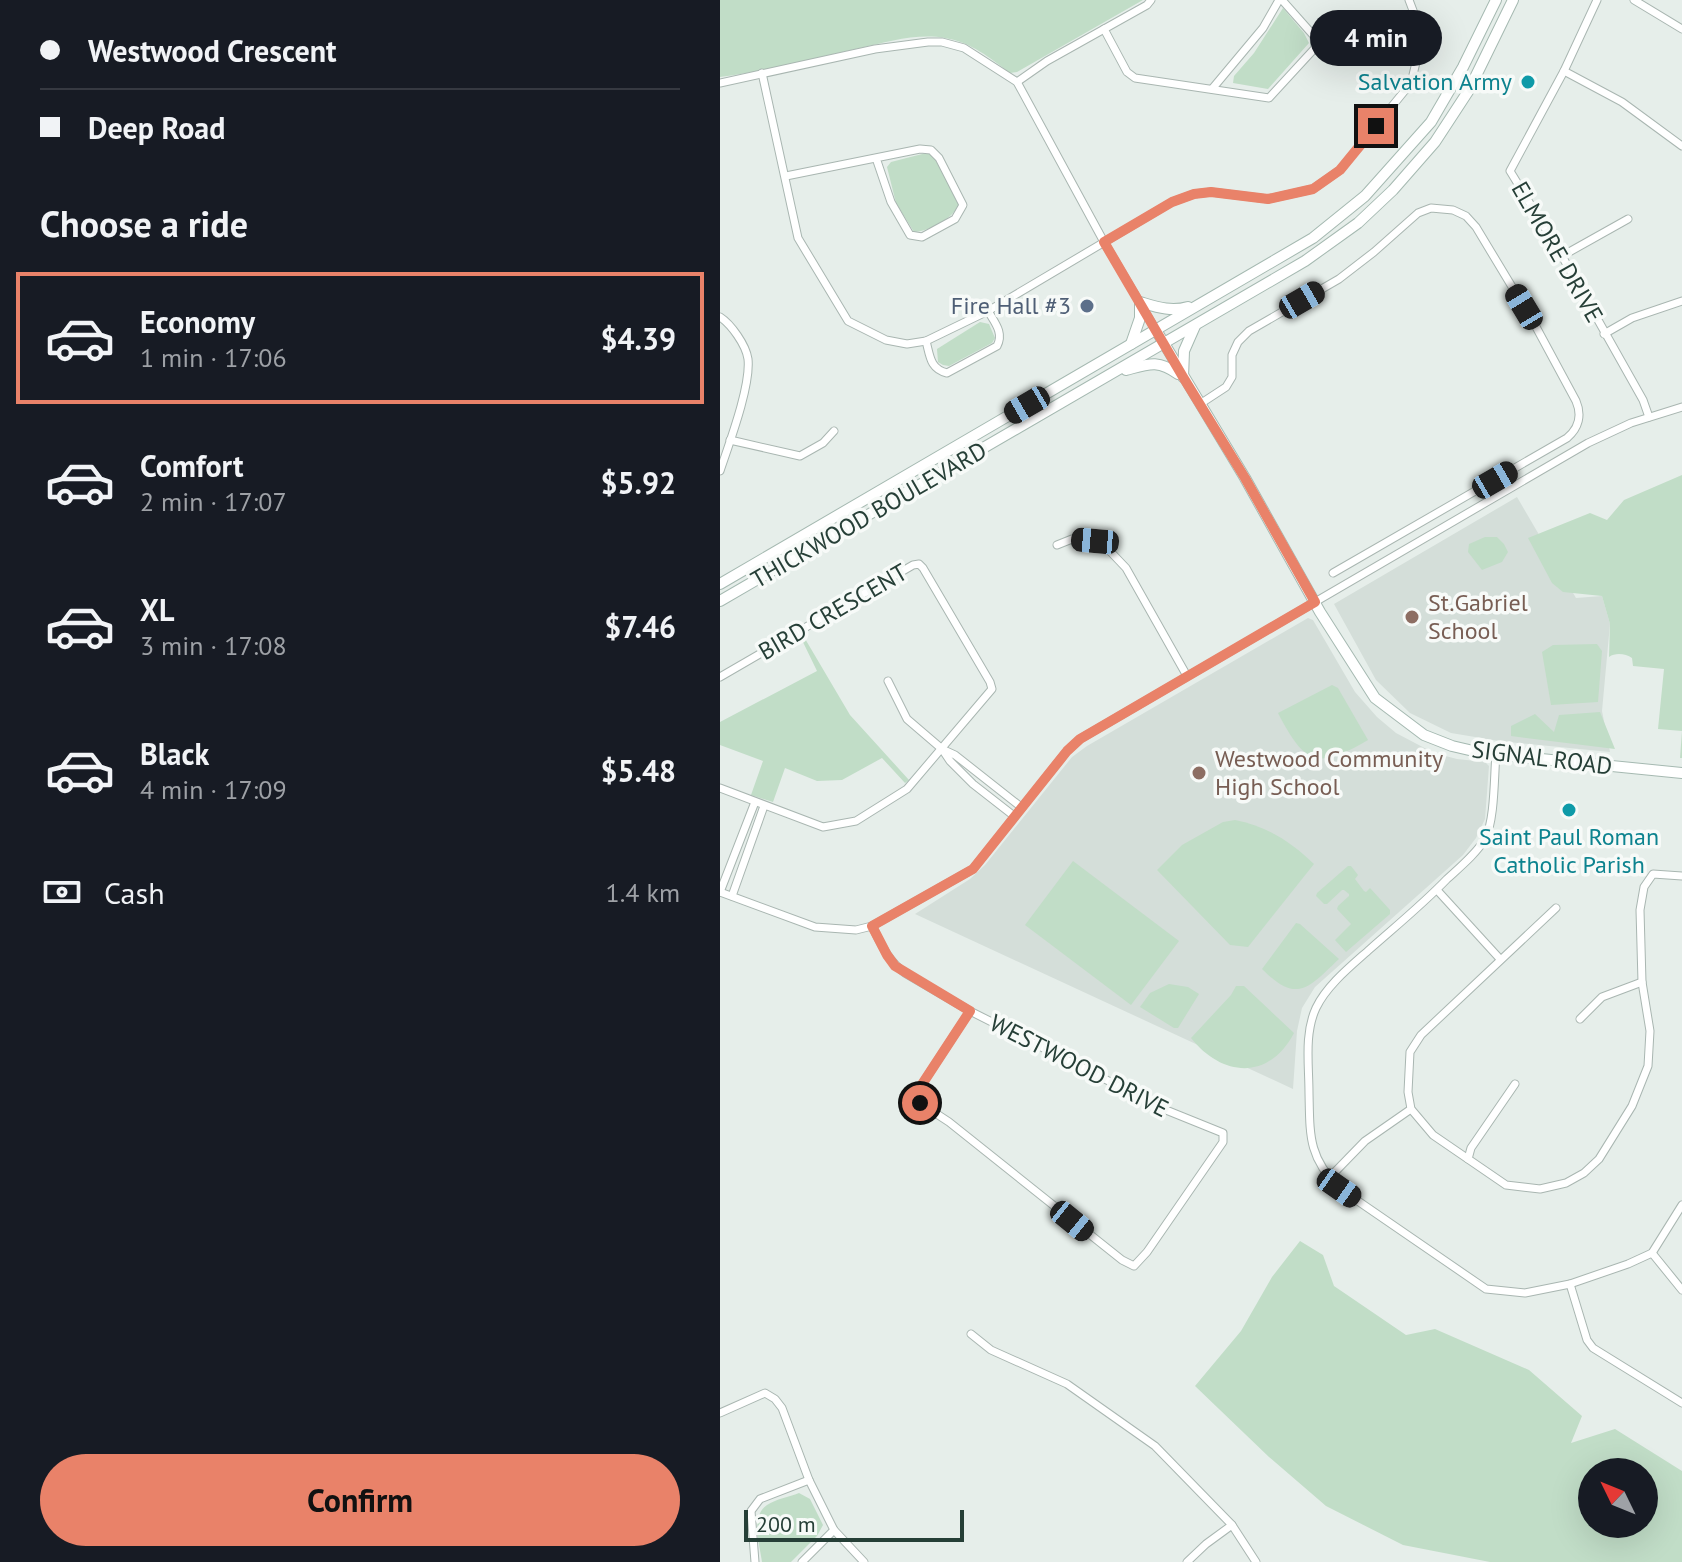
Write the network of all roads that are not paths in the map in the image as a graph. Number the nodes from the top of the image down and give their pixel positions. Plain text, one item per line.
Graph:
1 (1151, 0) edge
2 (1280, 0) edge
3 (1409, 0) edge
4 (1496, 0) edge
5 (1513, 0) edge
6 (1597, 0) edge
7 (1634, 0) edge
8 (1104, 29) junction
9 (1682, 29) edge
10 (1564, 71) junction
11 (762, 73) junction
12 (1017, 82) junction
13 (720, 83) edge
14 (1212, 89) junction
15 (1682, 146) edge
16 (876, 158) junction
17 (786, 176) junction
18 (1628, 219) dead end
19 (1104, 242) junction
20 (1562, 256) junction
21 (1682, 301) edge
22 (1140, 302) junction
23 (1201, 303) junction
24 (988, 311) junction
25 (720, 317) edge
26 (1195, 326) junction
27 (1156, 330) junction
28 (1604, 334) junction
29 (926, 341) junction
30 (1164, 343) junction
31 (1131, 344) junction
32 (1112, 374) junction
33 (1183, 377) junction
34 (1200, 404) junction
35 (1682, 407) edge
36 (1649, 417) junction
37 (834, 431) dead end
38 (730, 440) junction
39 (720, 471) edge
40 (1057, 545) dead end
41 (1376, 548) junction
42 (1384, 561) junction
43 (1333, 573) dead end
44 (720, 584) edge
45 (720, 601) edge
46 (1315, 602) junction
47 (1187, 676) junction
48 (720, 677) edge
49 (888, 681) dead end
50 (942, 749) junction
51 (1496, 754) junction
52 (1682, 773) edge
53 (980, 775) junction
54 (973, 784) junction
55 (720, 788) edge
56 (755, 802) junction
57 (764, 806) junction
58 (1021, 807) junction
59 (1014, 816) junction
60 (737, 846) junction
61 (748, 850) junction
62 (1682, 876) edge
63 (1437, 890) junction
64 (720, 892) edge
65 (732, 896) junction
66 (1556, 908) dead end
67 (872, 926) junction
68 (1500, 959) junction
69 (1642, 982) junction
70 (970, 1011) junction
71 (1580, 1019) dead end
72 (1515, 1084) dead end
73 (1411, 1109) junction
74 (1468, 1159) junction
75 (1329, 1178) junction
76 (1682, 1205) edge
77 (1652, 1253) junction
78 (1570, 1284) junction
79 (1682, 1290) edge
80 (971, 1334) dead end
81 (1682, 1403) edge
82 (720, 1413) edge
83 (809, 1480) junction
84 (1232, 1525) junction
85 (834, 1530) junction
86 (755, 1562) edge
87 (802, 1562) edge
88 (864, 1562) edge
89 (1187, 1562) edge
90 (1256, 1562) edge

1 - 8 street
2 - 14 street
2 - 14 street
3 - 19 street
4 - 23 main road, THICKWOOD BOULEVARD
5 - 26 main road, THICKWOOD BOULEVARD
6 - 10 street, ELMORE DRIVE
7 - 9 street
8 - 12 street
8 - 14 street
10 - 15 street
10 - 20 street, ELMORE DRIVE
11 - 12 street
11 - 13 street
11 - 17 street
12 - 19 street
16 - 16 street
16 - 17 street
17 - 29 street
18 - 20 street
19 - 22 street
19 - 24 street
20 - 28 street, ELMORE DRIVE
21 - 28 street
22 - 23 main road
22 - 27 street
22 - 31 main road
23 - 27 main road, THICKWOOD BOULEVARD
24 - 29 street
24 - 29 street
25 - 38 street
26 - 30 main road, THICKWOOD BOULEVARD
26 - 33 main road
27 - 30 main road, SIGNAL ROAD
27 - 31 main road, THICKWOOD BOULEVARD
28 - 36 street, ELMORE DRIVE
30 - 32 main road, THICKWOOD BOULEVARD
30 - 33 main road, SIGNAL ROAD
31 - 44 main road, THICKWOOD BOULEVARD
32 - 33 main road
32 - 45 main road, THICKWOOD BOULEVARD
33 - 34 main road, SIGNAL ROAD
34 - 41 street
34 - 46 main road, SIGNAL ROAD
35 - 36 street
36 - 42 street
37 - 38 street
38 - 39 street
40 - 47 street
41 - 42 street
41 - 43 street
42 - 46 street
46 - 47 street
46 - 51 main road, SIGNAL ROAD
47 - 58 street
48 - 50 street, BIRD CRESCENT
49 - 50 street
50 - 53 street
50 - 54 street
50 - 57 street, BIRD CRESCENT
51 - 52 main road, SIGNAL ROAD
51 - 63 street
53 - 54 street
53 - 58 street
54 - 59 street
55 - 56 street, BIRD CRESCENT
56 - 57 street, BIRD CRESCENT
56 - 60 street
57 - 61 street
58 - 59 street
59 - 67 street
60 - 61 street
60 - 64 street
61 - 65 street
62 - 69 street
63 - 68 street
63 - 75 street
64 - 65 street
65 - 67 street
66 - 68 street
67 - 70 street, WESTWOOD DRIVE
68 - 73 street
69 - 71 street
69 - 74 street
70 - 70 street, WESTWOOD DRIVE
72 - 74 street
73 - 74 street
73 - 75 street
75 - 78 street
76 - 77 street
77 - 78 street
77 - 79 street
78 - 81 street
80 - 84 street
82 - 83 street
83 - 85 street
83 - 86 street
84 - 89 street
84 - 90 street
85 - 87 street
85 - 88 street

